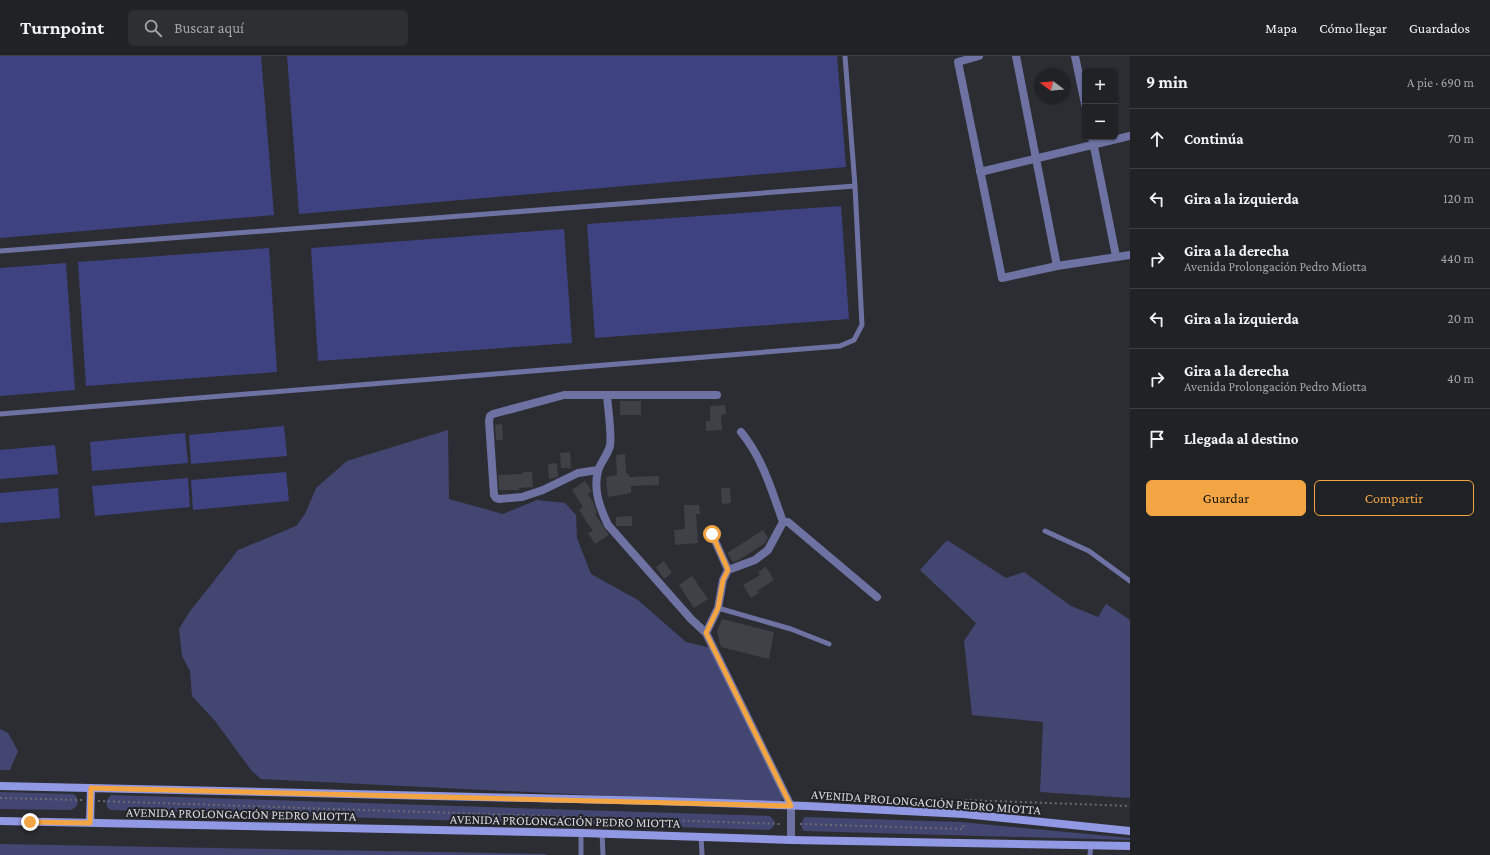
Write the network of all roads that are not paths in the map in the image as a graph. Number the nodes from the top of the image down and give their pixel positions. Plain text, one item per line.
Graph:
1 (845, 56) edge
2 (979, 56) edge
3 (1016, 56) edge
4 (1075, 56) edge
5 (1082, 90) edge
6 (1130, 136) edge
7 (1092, 141) edge
8 (1036, 159) junction
9 (980, 172) junction
10 (855, 186) junction
11 (0, 251) edge
12 (1130, 254) edge
13 (1116, 256) junction
14 (1057, 266) junction
15 (718, 395) dead end
16 (607, 396) junction
17 (0, 414) edge
18 (741, 432) dead end
19 (598, 470) junction
20 (784, 522) junction
21 (1045, 531) dead end
22 (712, 534) dead end
23 (728, 570) junction
24 (1130, 582) edge
25 (877, 597) dead end
26 (718, 608) junction
27 (706, 633) junction
28 (829, 644) dead end
29 (0, 786) edge
30 (91, 788) junction
31 (791, 806) junction
32 (0, 821) edge
33 (90, 823) junction
34 (1130, 831) edge
35 (581, 833) junction
36 (602, 833) junction
37 (701, 836) junction
38 (791, 840) junction
39 (1091, 845) junction
40 (1130, 846) edge
41 (581, 855) edge
42 (603, 855) edge
43 (702, 855) edge
44 (1090, 855) edge

1 - 10 lane
2 - 9 street
3 - 8 street
4 - 5 street
6 - 7 street
7 - 8 street
7 - 13 street
8 - 9 street
8 - 14 street
9 - 14 street
10 - 11 lane
10 - 17 lane
12 - 13 street
13 - 14 street
15 - 16 street
16 - 19 street
16 - 19 street
18 - 20 street
19 - 27 street
20 - 23 street
20 - 25 street
21 - 24 lane
22 - 23 street
23 - 26 street
26 - 27 street
26 - 28 lane
27 - 31 street
29 - 30 main road, AVENIDA PROLONGACIÓN PEDRO MIOTTA
30 - 31 main road, AVENIDA PROLONGACIÓN PEDRO MIOTTA
30 - 33 main road
31 - 34 main road, AVENIDA PROLONGACIÓN PEDRO MIOTTA
31 - 38 street
32 - 33 main road, AVENIDA PROLONGACIÓN PEDRO MIOTTA
33 - 35 main road, AVENIDA PROLONGACIÓN PEDRO MIOTTA
35 - 36 main road, AVENIDA PROLONGACIÓN PEDRO MIOTTA
35 - 41 lane
36 - 37 main road, AVENIDA PROLONGACIÓN PEDRO MIOTTA
36 - 42 lane
37 - 38 main road, AVENIDA PROLONGACIÓN PEDRO MIOTTA
37 - 43 lane
38 - 39 main road, AVENIDA PROLONGACIÓN PEDRO MIOTTA
39 - 40 main road, AVENIDA PROLONGACIÓN PEDRO MIOTTA
39 - 44 lane

